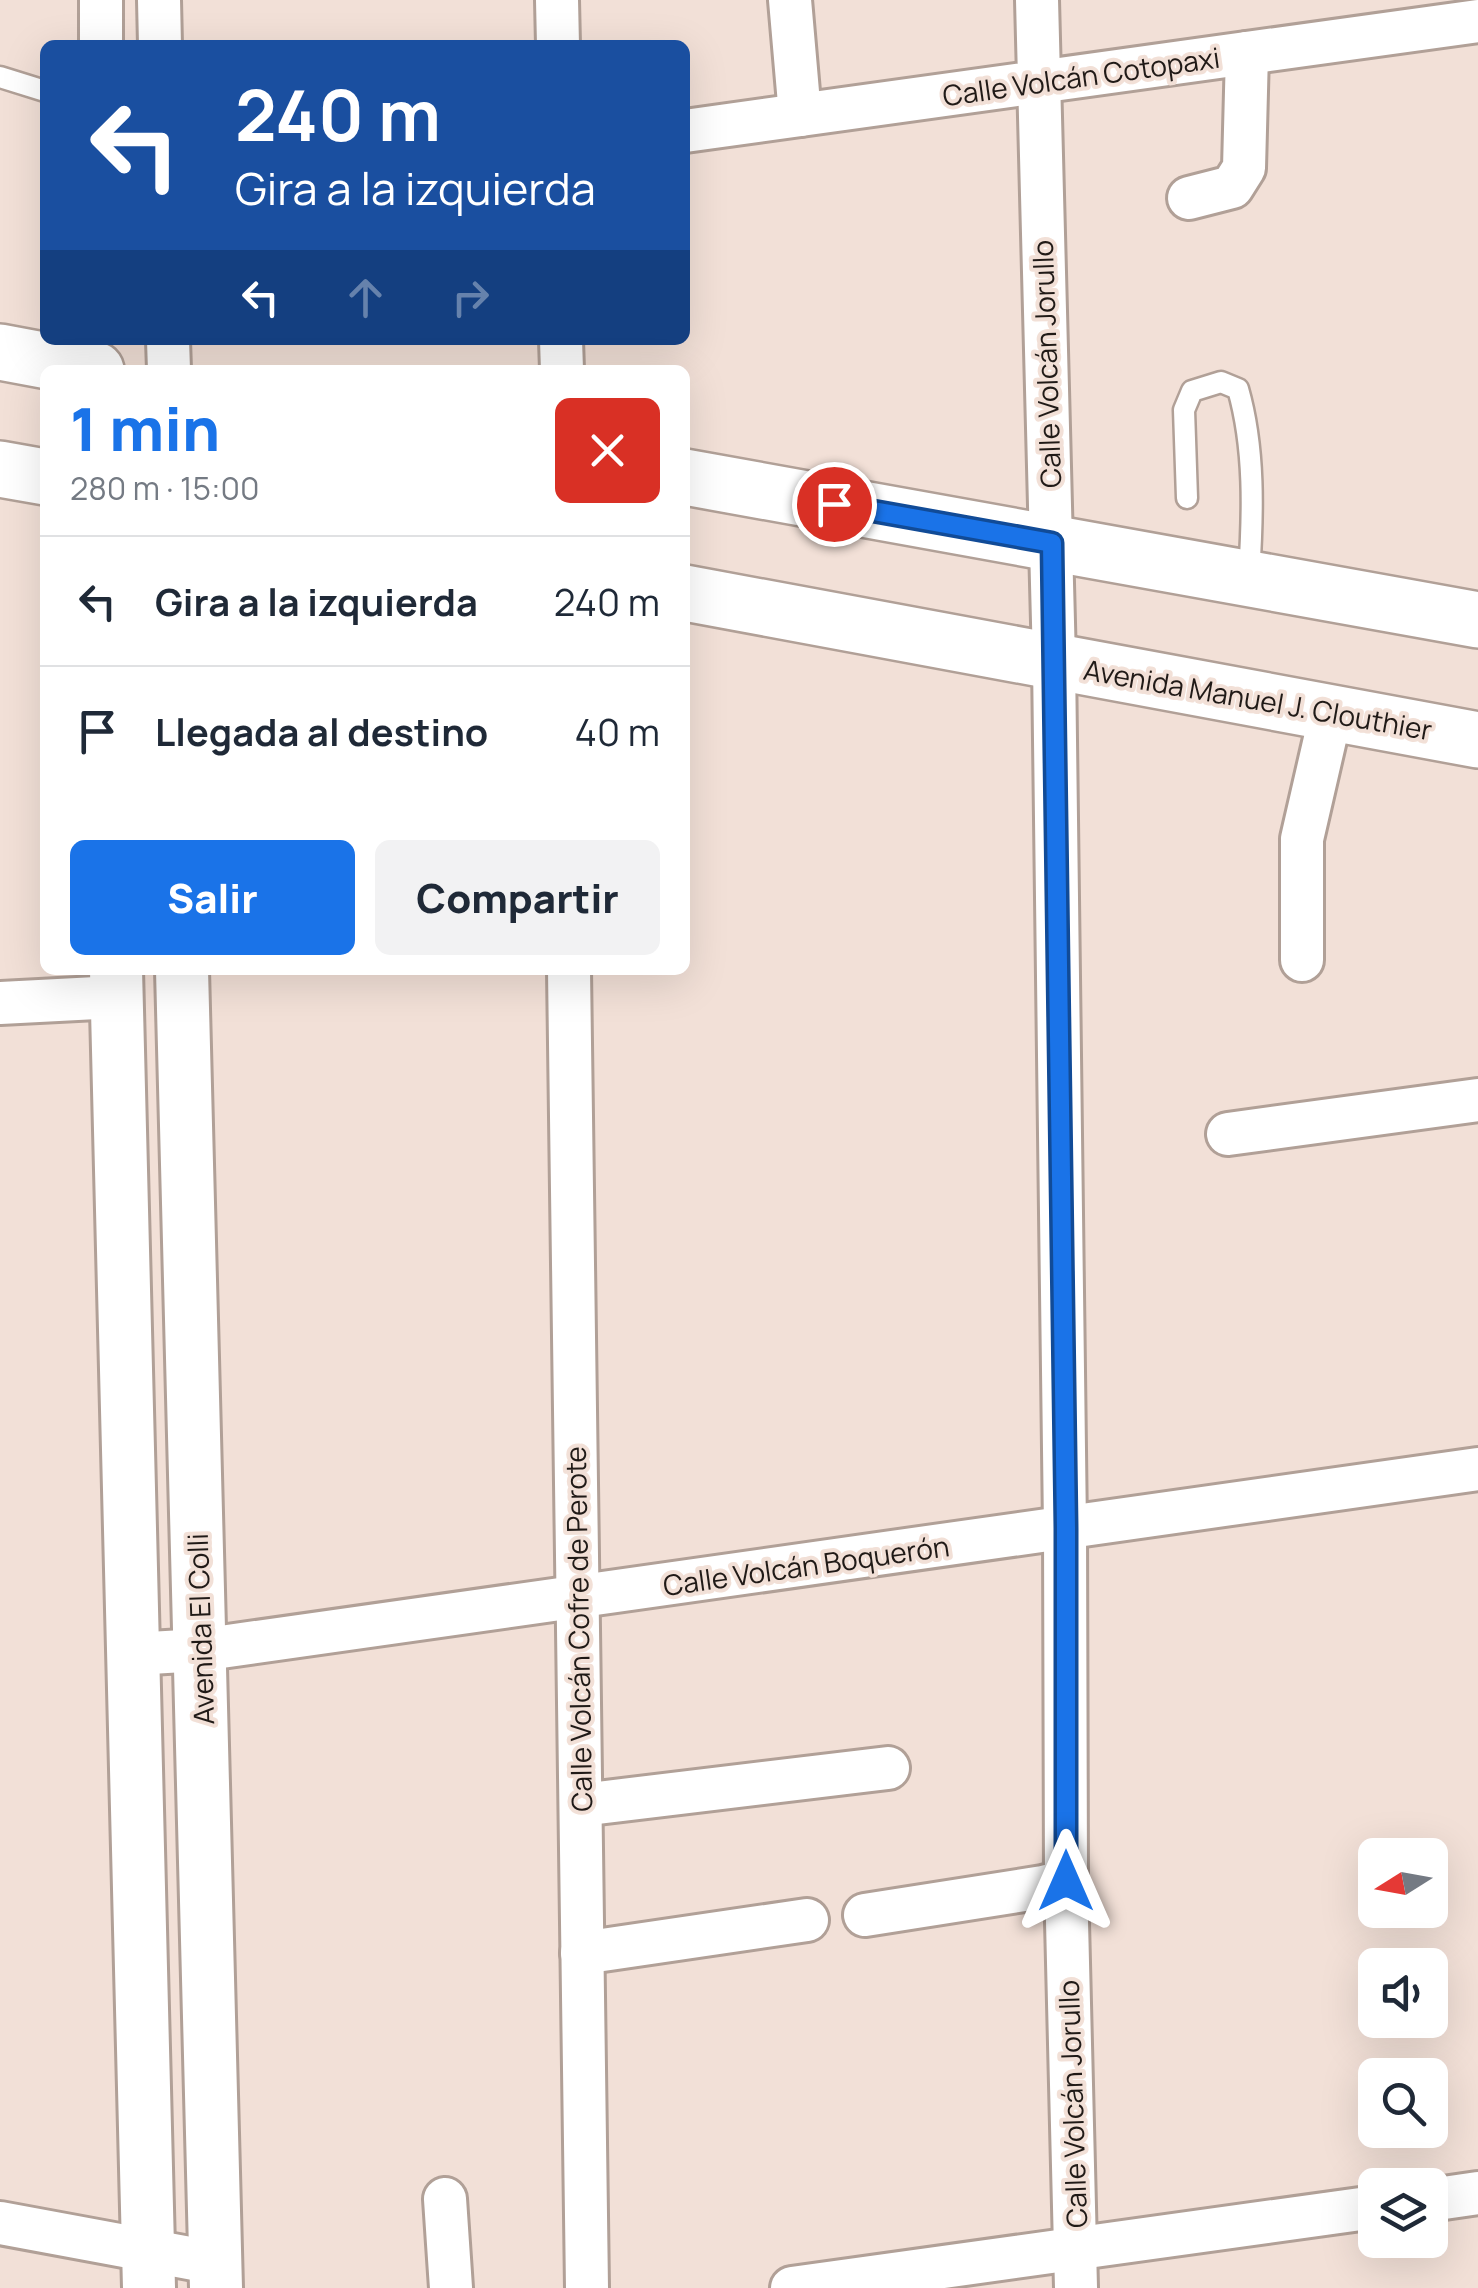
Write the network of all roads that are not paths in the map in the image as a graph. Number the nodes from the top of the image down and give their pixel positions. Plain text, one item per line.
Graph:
1 (100, 0) edge
2 (159, 0) edge
3 (558, 0) edge
4 (790, 0) edge
5 (1037, 0) edge
6 (1478, 21) edge
7 (101, 40) edge
8 (160, 40) edge
9 (558, 40) edge
10 (1247, 53) junction
11 (0, 77) edge
12 (1038, 82) junction
13 (40, 89) edge
14 (800, 115) junction
15 (690, 130) edge
16 (1189, 198) dead end
17 (0, 352) edge
18 (72, 365) edge
19 (0, 470) edge
20 (40, 476) edge
21 (690, 478) edge
22 (1188, 498) dead end
23 (1052, 543) junction
24 (1249, 578) junction
25 (690, 594) edge
26 (1478, 620) edge
27 (1054, 662) junction
28 (1331, 713) junction
29 (1478, 740) edge
30 (1302, 960) dead end
31 (182, 975) edge
32 (569, 975) edge
33 (116, 984) edge
34 (0, 1003) edge
35 (1478, 1100) edge
36 (1228, 1134) dead end
37 (1478, 1469) edge
38 (1066, 1528) junction
39 (578, 1597) junction
40 (200, 1650) junction
41 (132, 1654) junction
42 (888, 1768) dead end
43 (580, 1804) junction
44 (1066, 1881) junction
45 (865, 1915) dead end
46 (808, 1920) dead end
47 (582, 1953) junction
48 (1478, 2193) edge
49 (1448, 2197) edge
50 (446, 2199) dead end
51 (1358, 2210) edge
52 (0, 2223) edge
53 (1076, 2268) edge
54 (148, 2269) edge
55 (216, 2275) edge
56 (451, 2288) edge
57 (587, 2288) edge
58 (792, 2288) edge

1 - 7 street
2 - 8 street
3 - 9 street
4 - 14 street
5 - 12 street, Calle Volcán Jorullo
6 - 10 street, Calle Volcán Cotopaxi
10 - 12 street, Calle Volcán Cotopaxi
10 - 16 street
11 - 13 lane
12 - 14 street, Calle Volcán Cotopaxi
12 - 23 street, Calle Volcán Jorullo
14 - 15 street, Calle Volcán Cotopaxi
17 - 18 main road
19 - 20 main road
21 - 23 main road
22 - 24 lane
23 - 24 main road
23 - 27 street, Calle Volcán Jorullo
24 - 26 main road
25 - 27 main road, Avenida Manuel J. Clouthier
27 - 28 main road, Avenida Manuel J. Clouthier
27 - 38 street, Calle Volcán Jorullo
28 - 29 main road, Avenida Manuel J. Clouthier
28 - 30 street
31 - 40 street, Avenida El Colli
32 - 39 street, Calle Volcán Cofre de Perote
33 - 34 street
33 - 41 street
35 - 36 street
37 - 38 street, Calle Volcán Boquerón
38 - 39 street, Calle Volcán Boquerón
38 - 44 street, Calle Volcán Jorullo
39 - 40 street, Calle Volcán Boquerón
39 - 43 street, Calle Volcán Cofre de Perote
40 - 41 street, Calle Volcán Boquerón
40 - 55 street, Avenida El Colli
41 - 54 street
42 - 43 street
43 - 47 street, Calle Volcán Cofre de Perote
44 - 45 street
44 - 53 street, Calle Volcán Jorullo
46 - 47 street
47 - 57 street, Calle Volcán Cofre de Perote
48 - 49 street
50 - 56 street
51 - 53 street
52 - 54 street
53 - 58 street
54 - 55 street

